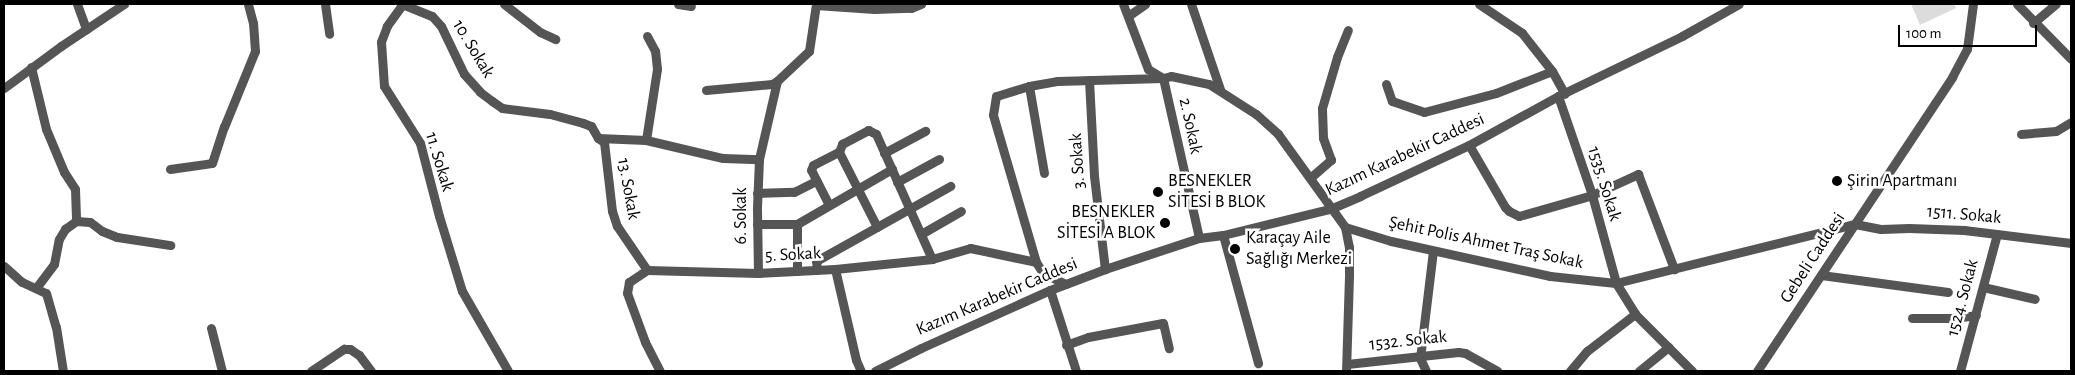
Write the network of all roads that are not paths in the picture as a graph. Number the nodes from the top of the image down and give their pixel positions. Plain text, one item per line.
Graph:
1 (77, 4) edge
2 (124, 4) edge
3 (248, 4) edge
4 (324, 4) edge
5 (402, 4) edge
6 (504, 4) edge
7 (678, 4) edge
8 (816, 4) edge
9 (921, 4) edge
10 (1123, 4) edge
11 (1145, 4) edge
12 (1190, 4) edge
13 (1479, 4) edge
14 (1739, 4) edge
15 (1973, 4) edge
16 (2017, 4) edge
17 (2056, 4) edge
18 (691, 6) dead end
19 (1128, 16) junction
20 (2033, 23) junction
21 (86, 29) junction
22 (1348, 30) dead end
23 (329, 34) dead end
24 (647, 36) dead end
25 (555, 38) dead end
26 (2071, 59) edge
27 (31, 67) junction
28 (1552, 71) junction
29 (1163, 78) junction
30 (1089, 80) junction
31 (777, 81) junction
32 (1386, 84) dead end
33 (4, 88) edge
34 (1220, 89) junction
35 (706, 90) dead end
36 (1029, 90) junction
37 (1561, 95) junction
38 (2071, 122) edge
39 (925, 131) dead end
40 (2021, 134) dead end
41 (598, 138) junction
42 (646, 140) junction
43 (1469, 145) junction
44 (839, 152) junction
45 (884, 153) junction
46 (759, 159) junction
47 (938, 159) dead end
48 (170, 169) dead end
49 (892, 169) junction
50 (1044, 173) dead end
51 (1310, 178) junction
52 (816, 181) junction
53 (897, 182) junction
54 (950, 186) dead end
55 (857, 188) junction
56 (757, 193) junction
57 (1592, 195) junction
58 (829, 205) junction
59 (909, 209) junction
60 (1330, 209) junction
61 (961, 211) dead end
62 (76, 221) junction
63 (757, 224) junction
64 (797, 224) junction
65 (1855, 224) junction
66 (876, 227) junction
67 (1344, 227) junction
68 (921, 234) junction
69 (1997, 234) junction
70 (1223, 235) junction
71 (1198, 238) junction
72 (2071, 242) edge
73 (170, 245) dead end
74 (1432, 250) junction
75 (932, 259) junction
76 (1036, 262) junction
77 (4, 266) edge
78 (835, 269) junction
79 (1105, 269) junction
80 (1674, 269) junction
81 (647, 270) junction
82 (817, 270) junction
83 (797, 271) junction
84 (758, 273) junction
85 (1822, 275) junction
86 (1616, 283) junction
87 (1066, 284) junction
88 (1983, 287) junction
89 (36, 288) junction
90 (1050, 290) junction
91 (1948, 292) dead end
92 (2035, 299) dead end
93 (1635, 314) junction
94 (1976, 315) junction
95 (1912, 318) dead end
96 (211, 328) dead end
97 (1066, 346) junction
98 (1669, 347) junction
99 (1169, 348) dead end
100 (1420, 358) junction
101 (1258, 363) dead end
102 (1346, 368) edge
103 (63, 371) edge
104 (222, 371) edge
105 (311, 371) edge
106 (371, 371) edge
107 (508, 371) edge
108 (660, 371) edge
109 (861, 371) edge
110 (874, 371) edge
111 (1076, 371) edge
112 (1426, 371) edge
113 (1497, 371) edge
114 (1570, 371) edge
115 (1639, 371) edge
116 (1692, 371) edge
117 (1758, 371) edge
118 (1960, 371) edge

1 - 21 street
2 - 21 street
3 - 48 street
4 - 23 street
5 - 41 street, 10. Sokak
5 - 107 street, 11. Sokak
6 - 25 street
7 - 18 street
8 - 9 street
8 - 31 street
10 - 19 street
11 - 19 street
12 - 34 street
13 - 28 street, 1535. Sokak
14 - 37 street, Kazım Karabekir Caddesi
15 - 65 street, Gebeli Caddesi
16 - 20 street
17 - 20 street
19 - 29 street
20 - 26 street
21 - 27 street
22 - 51 street
24 - 42 street
27 - 33 street
27 - 62 street
28 - 32 street
28 - 37 street, 1535. Sokak
29 - 30 street
29 - 34 street
29 - 71 street, 2. Sokak
30 - 36 street
30 - 79 street, 3. Sokak
31 - 35 street
31 - 46 street, 6. Sokak
34 - 51 street
36 - 50 street
36 - 76 street
37 - 43 street, Kazım Karabekir Caddesi
37 - 57 street, 1535. Sokak
38 - 40 street
39 - 45 street
41 - 42 street
41 - 81 street, 13. Sokak
42 - 46 street
43 - 57 street
43 - 60 street, Kazım Karabekir Caddesi
44 - 45 street
44 - 52 street
44 - 55 street
45 - 49 street
46 - 56 street, 6. Sokak
47 - 53 street
49 - 53 street
49 - 55 street
51 - 60 street
52 - 56 street
52 - 58 street
53 - 59 street
54 - 59 street
55 - 58 street
55 - 66 street
56 - 63 street, 6. Sokak
57 - 80 street
57 - 86 street, 1535. Sokak
58 - 64 street
59 - 66 street
59 - 68 street
60 - 67 street
60 - 70 street, Kazım Karabekir Caddesi
61 - 68 street
62 - 73 street
62 - 89 street
63 - 64 street
63 - 84 street, 6. Sokak
64 - 83 street
65 - 69 street, 1511. Sokak
65 - 80 street, Şehit Polis Ahmet Traş Sokak
65 - 85 street, Gebeli Caddesi
66 - 82 street
67 - 74 street, Şehit Polis Ahmet Traş Sokak
67 - 102 street
68 - 75 street
69 - 72 street, 1511. Sokak
69 - 88 street, 1524. Sokak
70 - 71 street, Kazım Karabekir Caddesi
70 - 101 street
71 - 79 street, Kazım Karabekir Caddesi
74 - 86 street, Şehit Polis Ahmet Traş Sokak
74 - 100 street
75 - 76 street
75 - 78 street
76 - 87 street
77 - 89 street
78 - 82 street, 5. Sokak
78 - 109 street, 5. Sokak
79 - 87 street, Kazım Karabekir Caddesi
80 - 86 street, Şehit Polis Ahmet Traş Sokak
81 - 84 street, 5. Sokak
81 - 108 street
82 - 83 street, 5. Sokak
83 - 84 street, 5. Sokak
85 - 91 street
85 - 117 street, Gebeli Caddesi
86 - 93 street, 1535. Sokak
87 - 90 street, Kazım Karabekir Caddesi
88 - 92 street
88 - 94 street, 1524. Sokak
89 - 103 street
90 - 97 street
90 - 110 street, Kazım Karabekir Caddesi
93 - 98 street, 1535. Sokak
93 - 114 street
94 - 95 street
94 - 118 street, 1524. Sokak
96 - 104 street
97 - 99 street
97 - 111 street
98 - 115 street
98 - 116 street, 1535. Sokak
100 - 102 street, 1532. Sokak
100 - 112 street
100 - 113 street, 1532. Sokak
105 - 106 street

